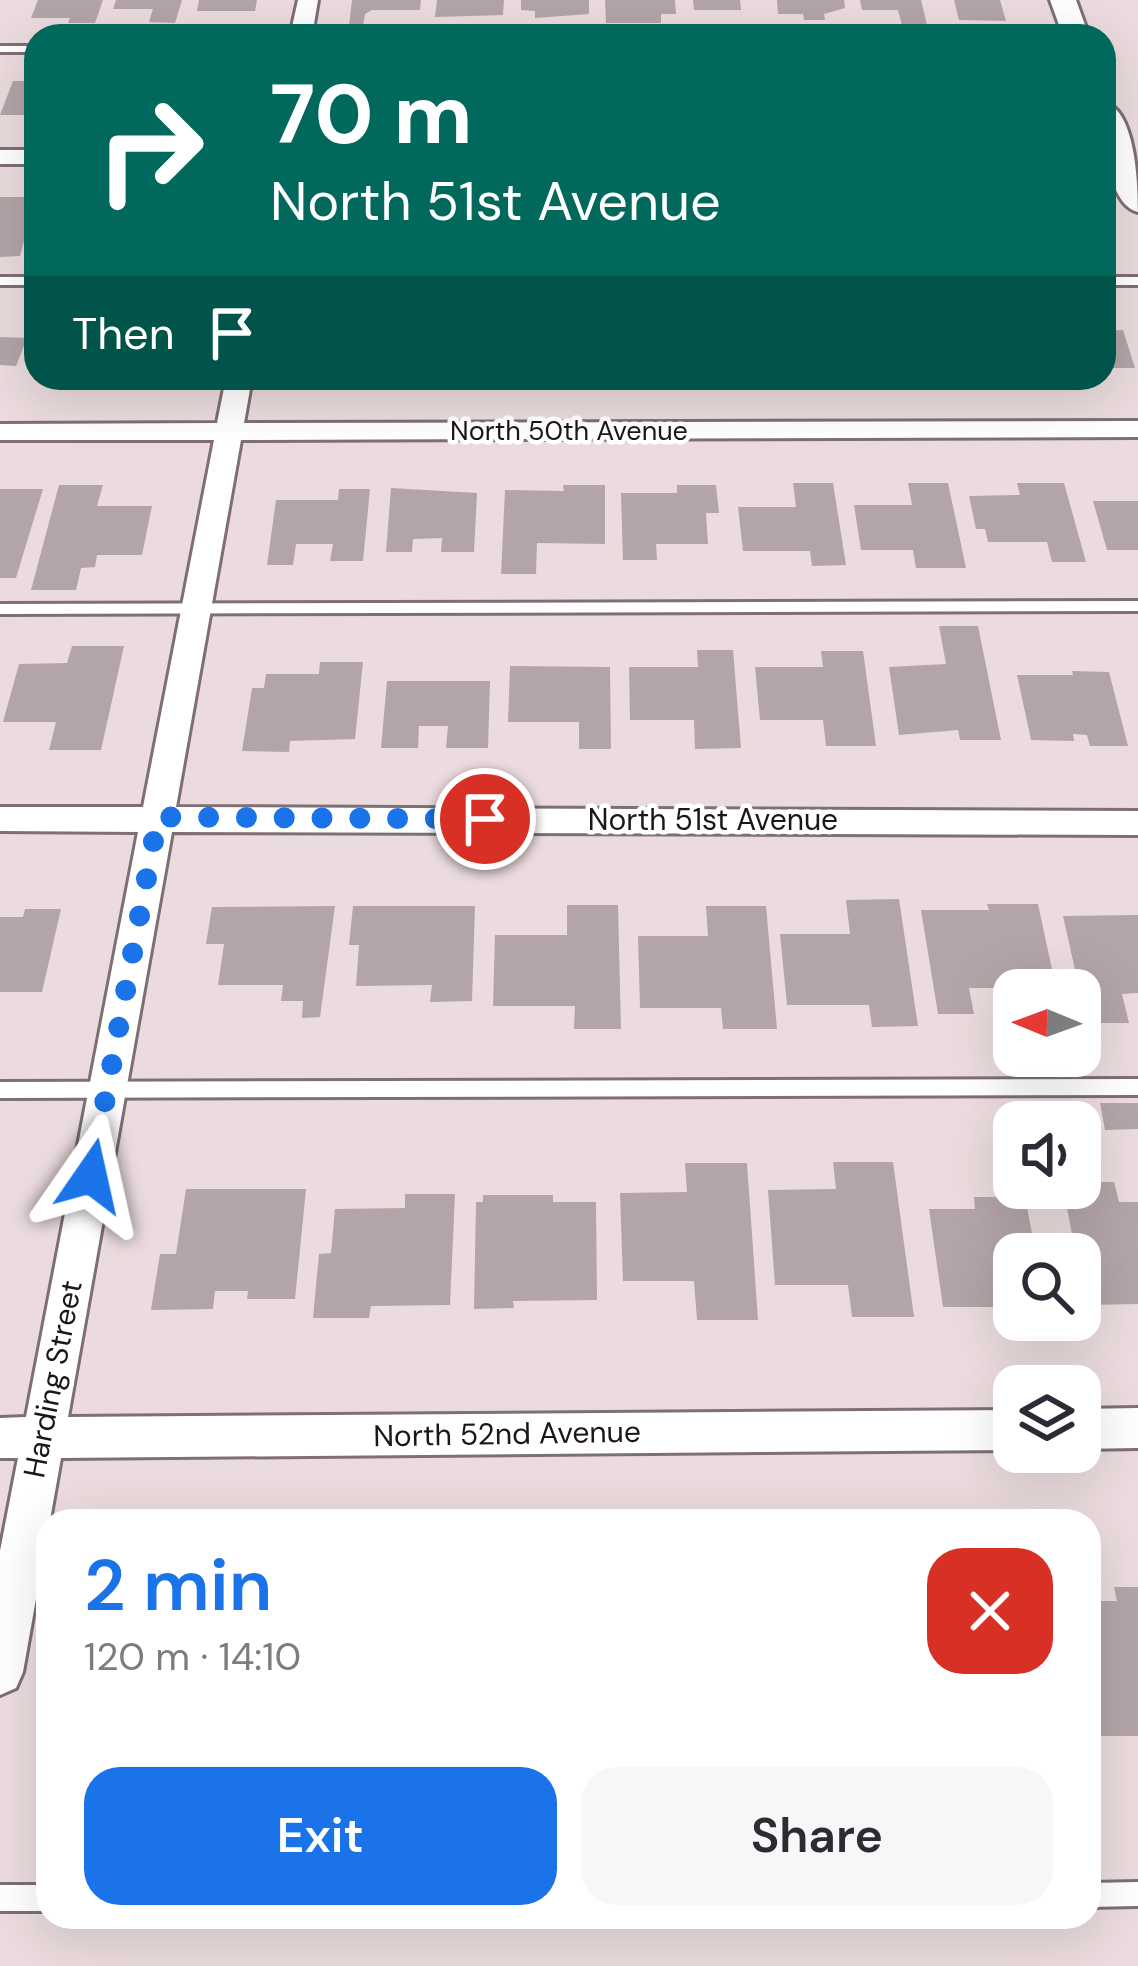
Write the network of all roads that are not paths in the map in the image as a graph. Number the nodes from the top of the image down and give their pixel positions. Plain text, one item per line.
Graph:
1 (1116, 158) edge
2 (1138, 202) edge
3 (237, 390) edge
4 (1138, 429) edge
5 (0, 432) edge
6 (230, 432) junction
7 (1138, 606) edge
8 (0, 609) edge
9 (197, 609) junction
10 (158, 817) junction
11 (0, 819) edge
12 (1138, 823) edge
13 (1138, 1087) edge
14 (108, 1089) junction
15 (0, 1090) edge
16 (1138, 1428) edge
17 (1101, 1429) edge
18 (993, 1430) edge
19 (21, 1438) edge
20 (0, 1672) edge
21 (1101, 1894) edge
22 (1138, 1894) edge
23 (0, 1898) edge
24 (36, 1898) edge

1 - 2 street
3 - 6 street, Harding Street
4 - 6 street, North 50th Avenue
5 - 6 street, North 50th Avenue
6 - 9 street, Harding Street
7 - 9 lane
8 - 9 lane
9 - 10 street, Harding Street
10 - 11 street, North 51st Avenue
10 - 12 street, North 51st Avenue
10 - 14 street, Harding Street
13 - 14 lane
14 - 15 lane
14 - 19 street, Harding Street
16 - 17 street
18 - 19 street, North 52nd Avenue
19 - 20 street, Harding Street
21 - 22 lane
23 - 24 lane

